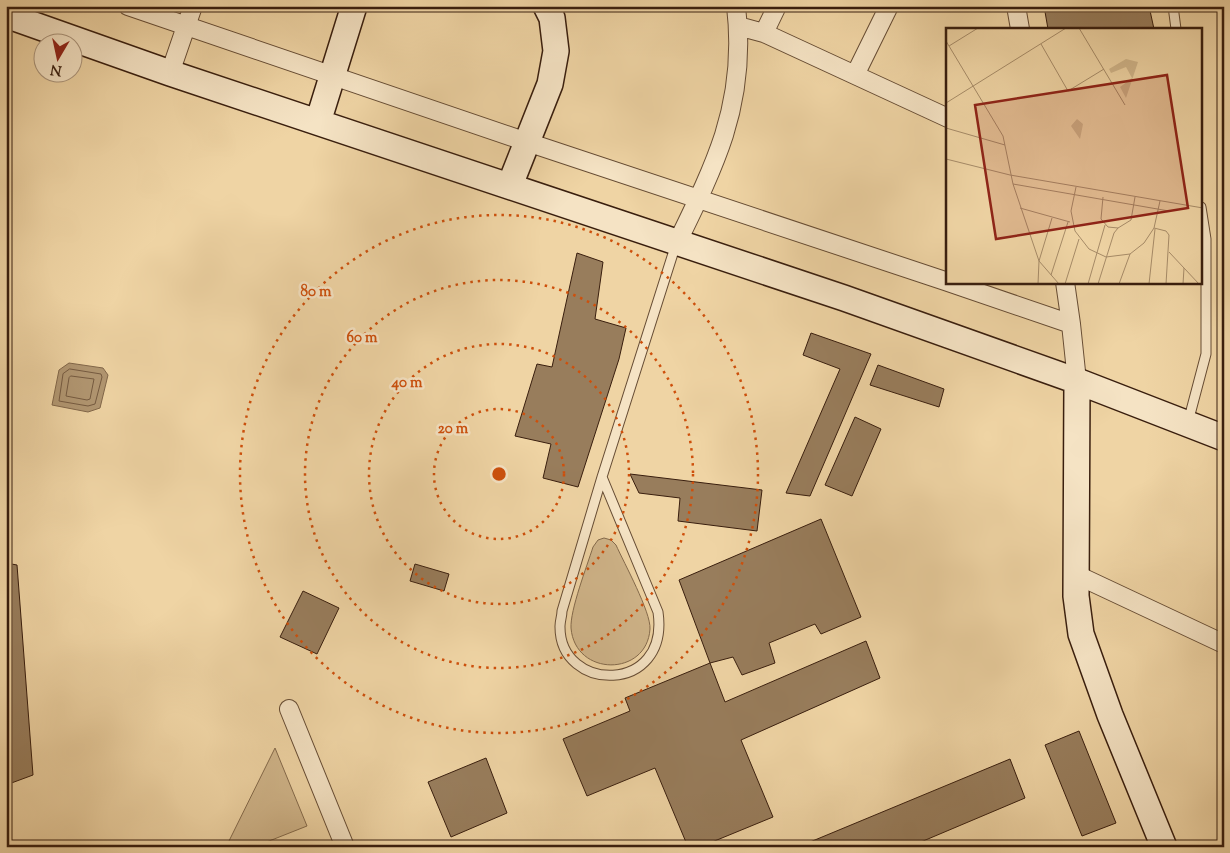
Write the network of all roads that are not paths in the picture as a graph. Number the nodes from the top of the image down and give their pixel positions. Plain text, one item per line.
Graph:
1 (128, 6) edge
2 (193, 6) edge
3 (354, 6) edge
4 (546, 6) edge
5 (736, 6) edge
6 (777, 6) edge
7 (890, 6) edge
8 (1016, 6) edge
9 (1173, 6) edge
10 (6, 15) edge
11 (185, 26) junction
12 (738, 26) junction
13 (1020, 28) edge
14 (1176, 28) edge
15 (764, 33) junction
16 (170, 73) junction
17 (855, 75) junction
18 (332, 76) junction
19 (946, 117) edge
20 (318, 122) junction
21 (527, 142) junction
22 (510, 185) junction
23 (698, 199) junction
24 (1202, 213) edge
25 (677, 243) junction
26 (946, 281) edge
27 (954, 284) edge
28 (1064, 284) edge
29 (1071, 324) junction
30 (1077, 381) junction
31 (1188, 424) junction
32 (1224, 438) edge
33 (602, 477) junction
34 (1077, 575) junction
35 (1224, 644) edge
36 (289, 709) dead end
37 (345, 847) edge
38 (1164, 847) edge

1 - 11 street
2 - 11 street
3 - 18 street
4 - 21 street
5 - 12 street
6 - 15 street
7 - 17 street
8 - 13 street
9 - 14 lane
10 - 16 street
11 - 16 street
11 - 18 street
12 - 15 street
12 - 23 street
15 - 17 street
16 - 20 street
17 - 19 street
18 - 20 street
18 - 21 street
20 - 22 street
21 - 22 street
21 - 23 street
22 - 25 street
23 - 25 street
23 - 26 street
24 - 31 lane
25 - 30 street
25 - 33 lane
27 - 29 street
28 - 29 street
29 - 30 street
30 - 31 street
30 - 34 street
31 - 32 street
33 - 33 lane
34 - 35 street
34 - 38 street
36 - 37 street

